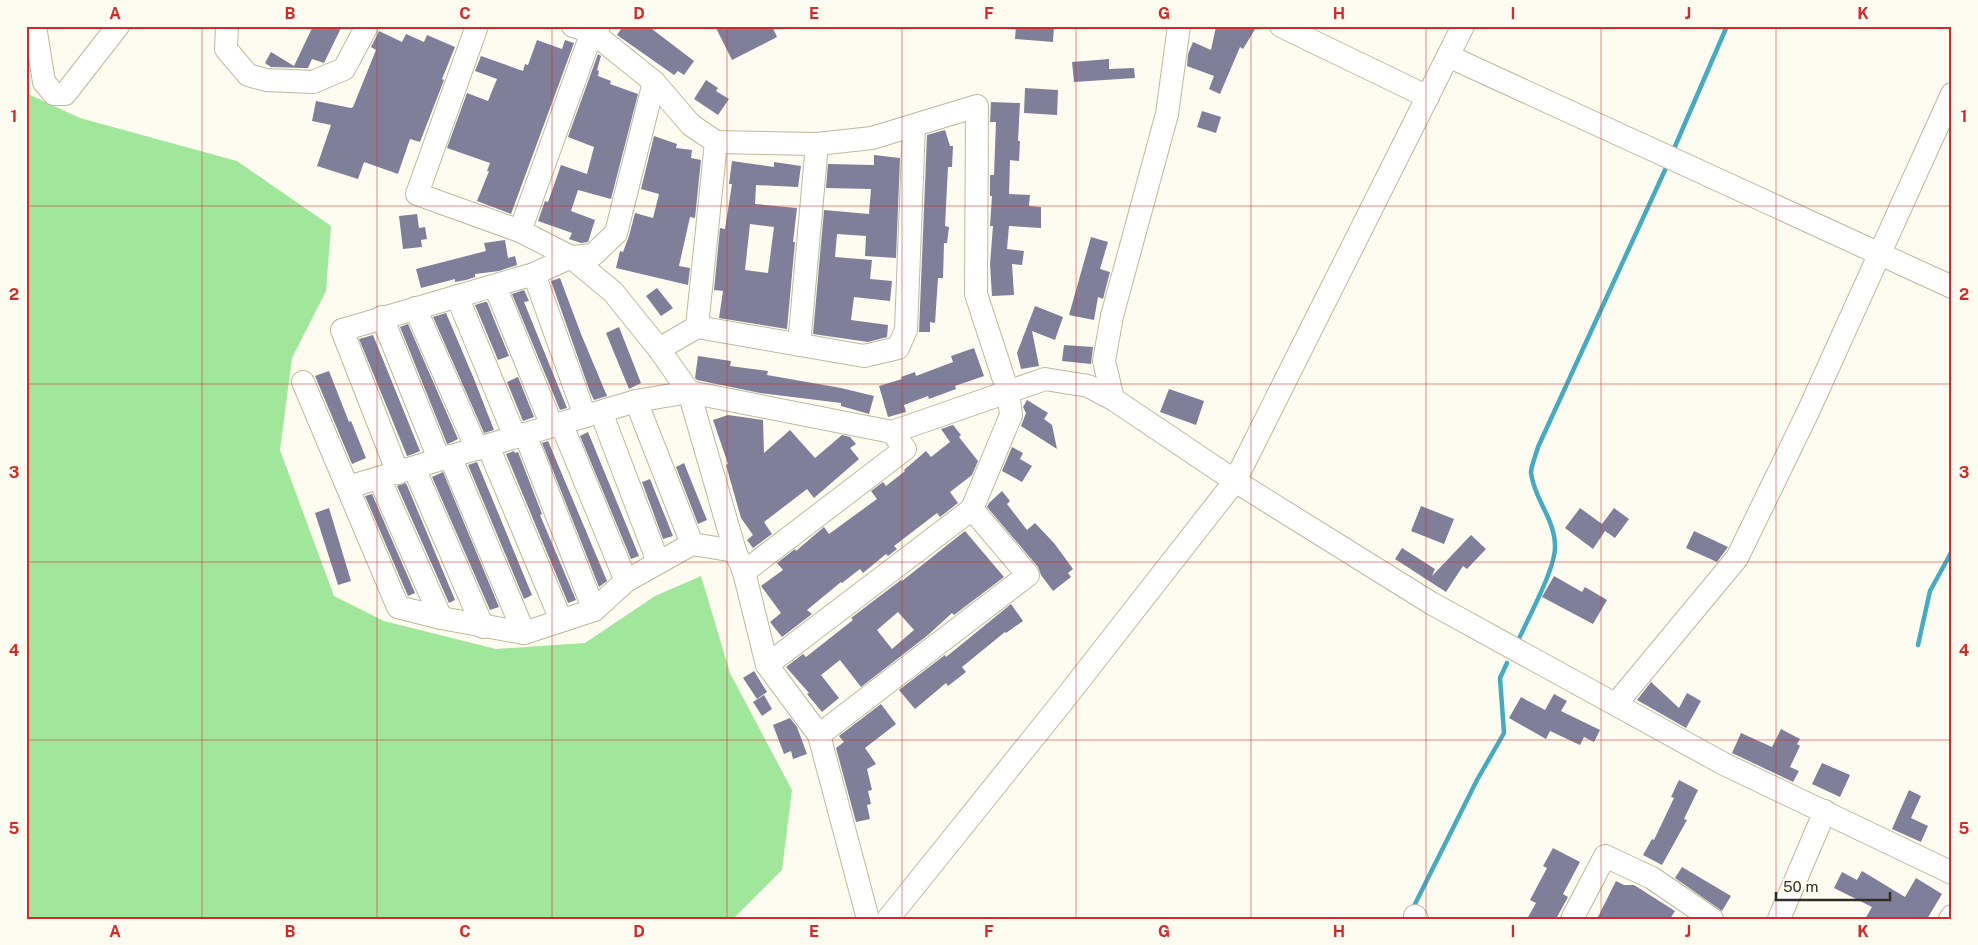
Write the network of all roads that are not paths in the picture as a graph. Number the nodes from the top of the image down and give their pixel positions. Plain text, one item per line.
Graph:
1 (34, 26) edge
2 (118, 26) edge
3 (227, 26) edge
4 (367, 26) edge
5 (477, 26) edge
6 (1179, 26) edge
7 (1281, 26) edge
8 (1463, 26) edge
9 (588, 28) edge
10 (1448, 56) junction
11 (654, 82) junction
12 (1952, 94) edge
13 (1428, 97) junction
14 (914, 126) junction
15 (716, 142) junction
16 (817, 144) junction
17 (520, 231) junction
18 (1879, 255) junction
19 (571, 257) junction
20 (534, 274) junction
21 (495, 286) junction
22 (1952, 288) edge
23 (457, 296) junction
24 (415, 308) junction
25 (382, 317) junction
26 (697, 327) junction
27 (799, 345) junction
28 (659, 349) junction
29 (303, 382) dead end
30 (689, 392) junction
31 (1008, 392) junction
32 (1112, 399) junction
33 (636, 401) junction
34 (593, 414) junction
35 (556, 425) junction
36 (892, 432) junction
37 (520, 436) junction
38 (482, 447) junction
39 (444, 457) junction
40 (397, 473) junction
41 (1235, 481) junction
42 (348, 487) junction
43 (972, 509) junction
44 (692, 544) junction
45 (735, 551) junction
46 (658, 562) junction
47 (744, 572) junction
48 (626, 582) junction
49 (594, 610) junction
50 (440, 618) junction
51 (561, 620) junction
52 (483, 627) junction
53 (524, 633) junction
54 (767, 665) junction
55 (1616, 704) junction
56 (819, 735) junction
57 (1825, 811) junction
58 (1952, 873) edge
59 (1786, 916) edge
60 (868, 919) edge
61 (888, 919) edge
62 (1572, 919) edge
63 (1712, 919) edge

1 - 2 street
3 - 4 street
5 - 17 street
6 - 32 street
7 - 13 street
8 - 10 street
9 - 11 street
9 - 17 street
10 - 13 street
10 - 18 street
11 - 15 street
11 - 19 street
12 - 18 street
13 - 41 street
14 - 16 street
14 - 27 street
14 - 31 street
15 - 16 street
15 - 26 street
16 - 27 street
17 - 19 street
18 - 22 street
18 - 55 street
19 - 20 street
19 - 28 street
20 - 21 street
20 - 34 street
21 - 23 street
21 - 35 street
23 - 24 street
23 - 37 street
24 - 25 street
24 - 38 street
25 - 39 street
25 - 40 street
26 - 27 street
26 - 28 street
28 - 30 street
29 - 42 street
30 - 33 street
30 - 36 street
30 - 45 street
31 - 32 street
31 - 36 street
31 - 43 street
32 - 41 street
33 - 34 street
33 - 44 street
34 - 35 street
34 - 46 street
35 - 37 street
35 - 48 street
36 - 47 street
37 - 38 street
37 - 49 street
38 - 39 street
38 - 51 street
39 - 40 street
39 - 53 street
40 - 42 street
40 - 50 street
40 - 52 street
41 - 55 street
41 - 61 street
42 - 50 street
43 - 54 street
43 - 56 street
44 - 45 street
44 - 46 street
45 - 47 street
46 - 48 street
47 - 54 street
48 - 49 street
49 - 51 street
50 - 52 street
51 - 53 street
52 - 53 street
54 - 56 street
55 - 57 street
56 - 60 street
57 - 58 street
57 - 59 street
62 - 63 street

